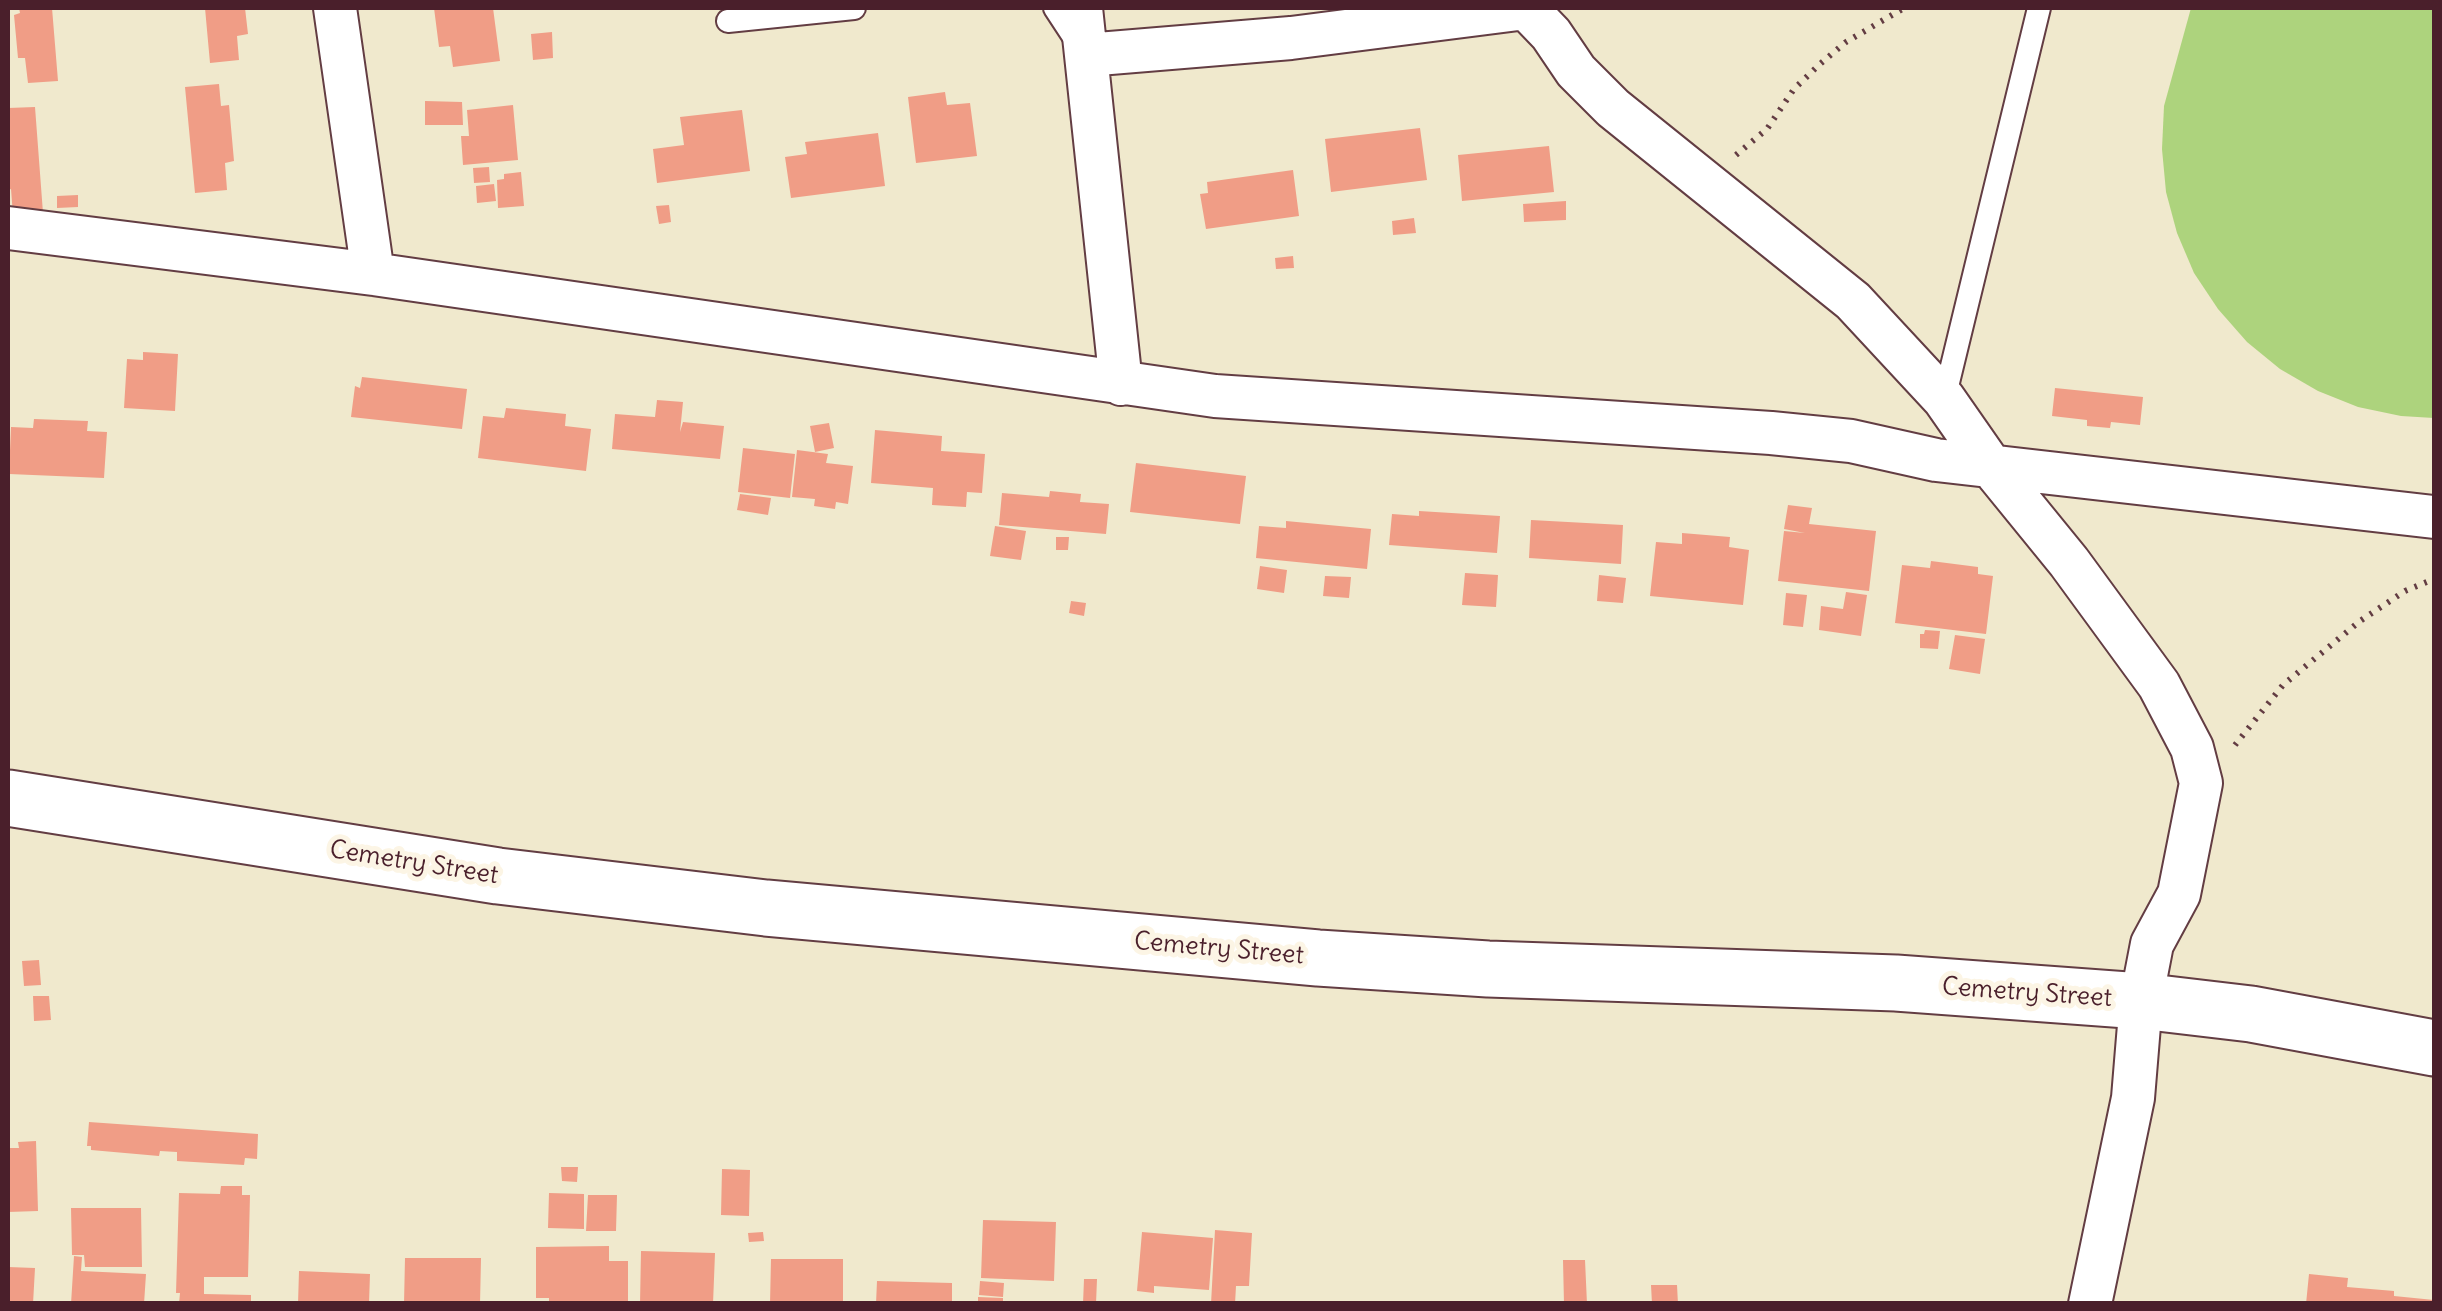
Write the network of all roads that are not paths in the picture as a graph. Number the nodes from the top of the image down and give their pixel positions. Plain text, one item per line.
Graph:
1 (335, 8) edge
2 (854, 8) edge
3 (1055, 8) edge
4 (1082, 8) edge
5 (1526, 8) edge
6 (2039, 8) edge
7 (728, 22) dead end
8 (1086, 55) junction
9 (8, 228) edge
10 (373, 274) junction
11 (1121, 384) junction
12 (1944, 399) junction
13 (1990, 465) junction
14 (2434, 517) edge
15 (8, 798) edge
16 (2142, 1001) junction
17 (2434, 1048) edge
18 (2090, 1304) edge

1 - 10 street
2 - 7 lane
3 - 8 lane
4 - 8 street
5 - 8 street
5 - 12 street
6 - 12 lane
8 - 11 street
9 - 10 street
10 - 11 street
11 - 13 street
12 - 13 street
13 - 14 street
13 - 16 street
15 - 16 street, Cemetry Street
16 - 17 street, Cemetry Street
16 - 18 street

